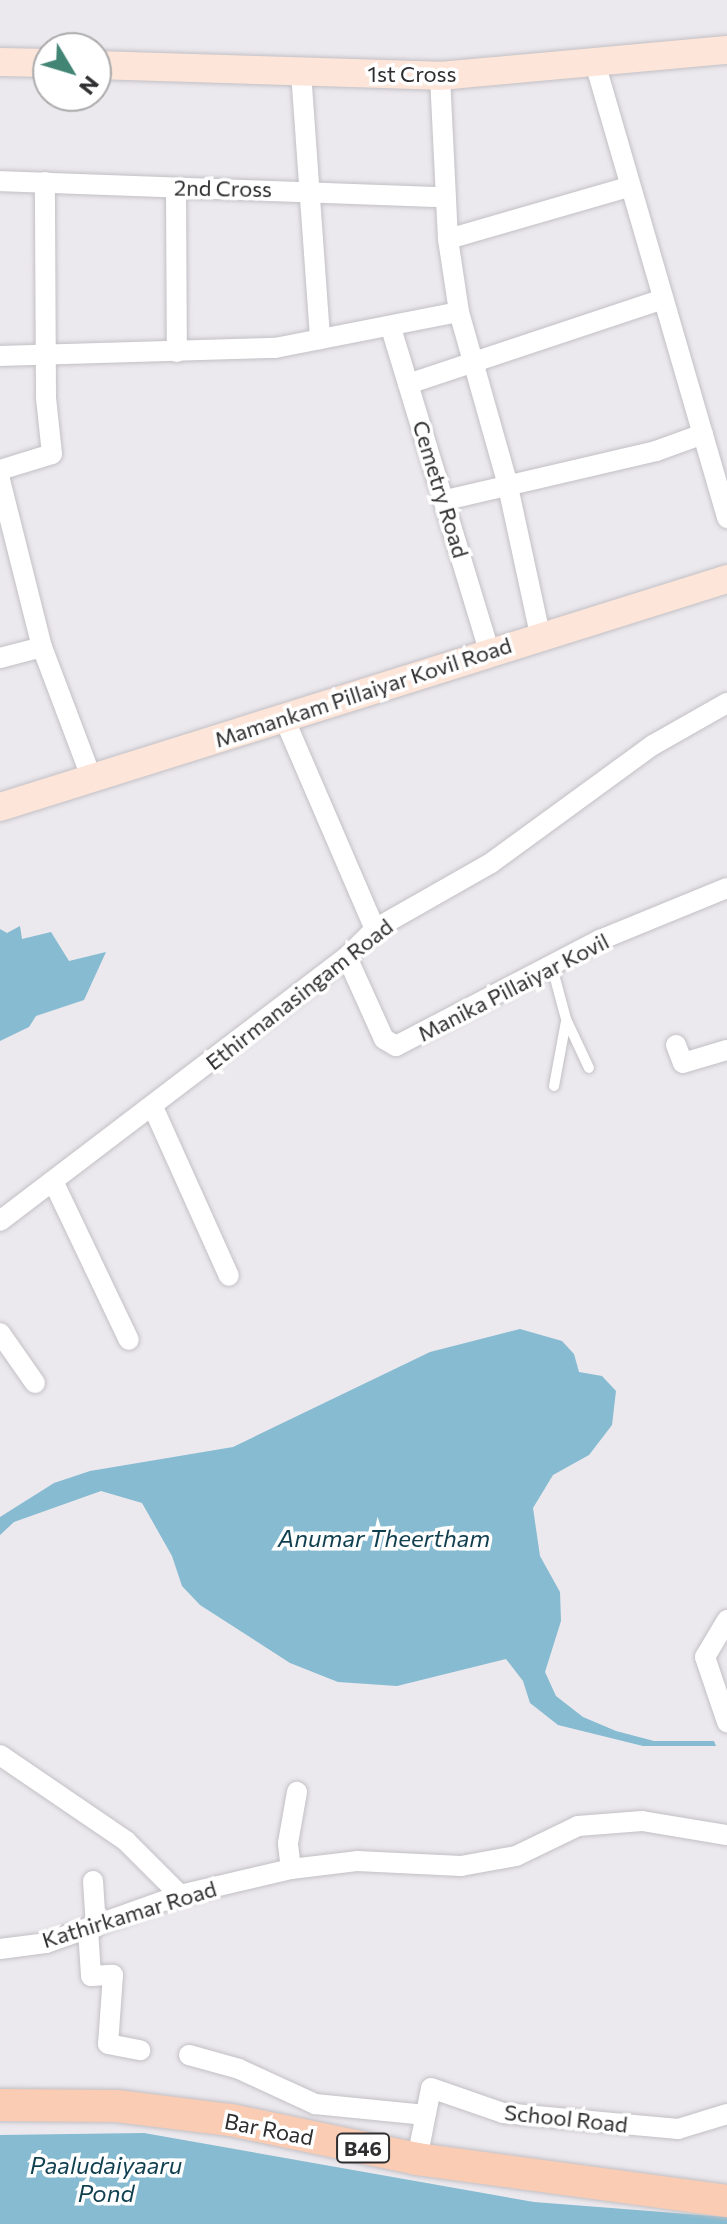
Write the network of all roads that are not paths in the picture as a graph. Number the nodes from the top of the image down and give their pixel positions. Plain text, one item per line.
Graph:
1 (727, 50) edge
2 (0, 62) edge
3 (32, 63) edge
4 (595, 63) junction
5 (112, 66) edge
6 (301, 72) junction
7 (440, 76) junction
8 (0, 181) edge
9 (45, 182) junction
10 (628, 187) junction
11 (176, 188) junction
12 (312, 189) junction
13 (446, 197) junction
14 (448, 239) junction
15 (663, 299) junction
16 (459, 312) junction
17 (391, 328) junction
18 (320, 339) junction
19 (177, 352) junction
20 (46, 354) junction
21 (0, 356) edge
22 (472, 363) junction
23 (408, 384) junction
24 (703, 434) junction
25 (0, 470) edge
26 (0, 480) edge
27 (507, 482) junction
28 (446, 500) junction
29 (727, 518) edge
30 (727, 579) edge
31 (540, 635) junction
32 (42, 647) junction
33 (489, 651) junction
34 (0, 658) edge
35 (727, 703) edge
36 (284, 718) junction
37 (92, 779) junction
38 (0, 807) edge
39 (727, 888) edge
40 (375, 929) junction
41 (347, 957) junction
42 (552, 967) junction
43 (566, 1019) junction
44 (676, 1045) dead end
45 (727, 1050) edge
46 (589, 1068) dead end
47 (554, 1086) dead end
48 (153, 1107) junction
49 (53, 1181) junction
50 (0, 1221) edge
51 (229, 1276) dead end
52 (0, 1333) edge
53 (129, 1340) dead end
54 (35, 1383) dead end
55 (727, 1620) edge
56 (727, 1722) edge
57 (0, 1755) edge
58 (297, 1792) dead end
59 (727, 1835) edge
60 (291, 1869) junction
61 (93, 1881) dead end
62 (180, 1895) junction
63 (92, 1928) junction
64 (0, 1949) edge
65 (140, 2050) dead end
66 (189, 2055) dead end
67 (0, 2105) edge
68 (727, 2114) edge
69 (425, 2115) junction
70 (417, 2159) junction
71 (727, 2201) edge

1 - 4 main road, 1st Cross
2 - 3 main road
4 - 7 main road, 1st Cross
4 - 10 street
5 - 6 main road, 1st Cross
6 - 7 main road, 1st Cross
6 - 12 street
7 - 13 street
8 - 9 street, 2nd Cross
9 - 11 street, 2nd Cross
9 - 20 street
10 - 14 street
10 - 15 street
11 - 12 street, 2nd Cross
11 - 19 street
12 - 13 street, 2nd Cross
12 - 18 street
13 - 14 street
14 - 16 street
15 - 22 street
15 - 24 street
16 - 17 street
16 - 22 street
17 - 18 street
17 - 23 street, Cemetry Road
18 - 19 street
19 - 20 street
20 - 21 street
20 - 25 street
22 - 23 street
22 - 27 street
23 - 28 street, Cemetry Road
24 - 27 street
24 - 29 street
26 - 32 street
27 - 28 street
27 - 31 street
28 - 33 street, Cemetry Road
30 - 31 main road, Mamankam Pillaiyar Kovil Road
31 - 33 main road, Mamankam Pillaiyar Kovil Road
32 - 34 street
32 - 37 street
33 - 36 main road, Mamankam Pillaiyar Kovil Road
35 - 40 street, Ethirmanasingam Road
36 - 37 main road, Mamankam Pillaiyar Kovil Road
36 - 40 street
37 - 38 main road, Mamankam Pillaiyar Kovil Road
39 - 42 street, Manika Pillaiyar Kovil
40 - 41 street, Ethirmanasingam Road
41 - 42 street, Manika Pillaiyar Kovil
41 - 48 street, Ethirmanasingam Road
42 - 43 lane
43 - 46 lane
43 - 47 lane
44 - 45 street
48 - 49 street, Ethirmanasingam Road
48 - 51 street
49 - 50 street, Ethirmanasingam Road
49 - 53 street
52 - 54 street
55 - 56 street
57 - 62 street
58 - 60 street
59 - 60 street, Kathirkamar Road
60 - 62 street, Kathirkamar Road
61 - 63 street
62 - 63 street, Kathirkamar Road
63 - 64 street, Kathirkamar Road
63 - 65 street
66 - 69 street
67 - 70 main road, Bar Road / B46
68 - 69 street, School Road
69 - 70 street, School Road
70 - 71 main road, Bar Road / B46

